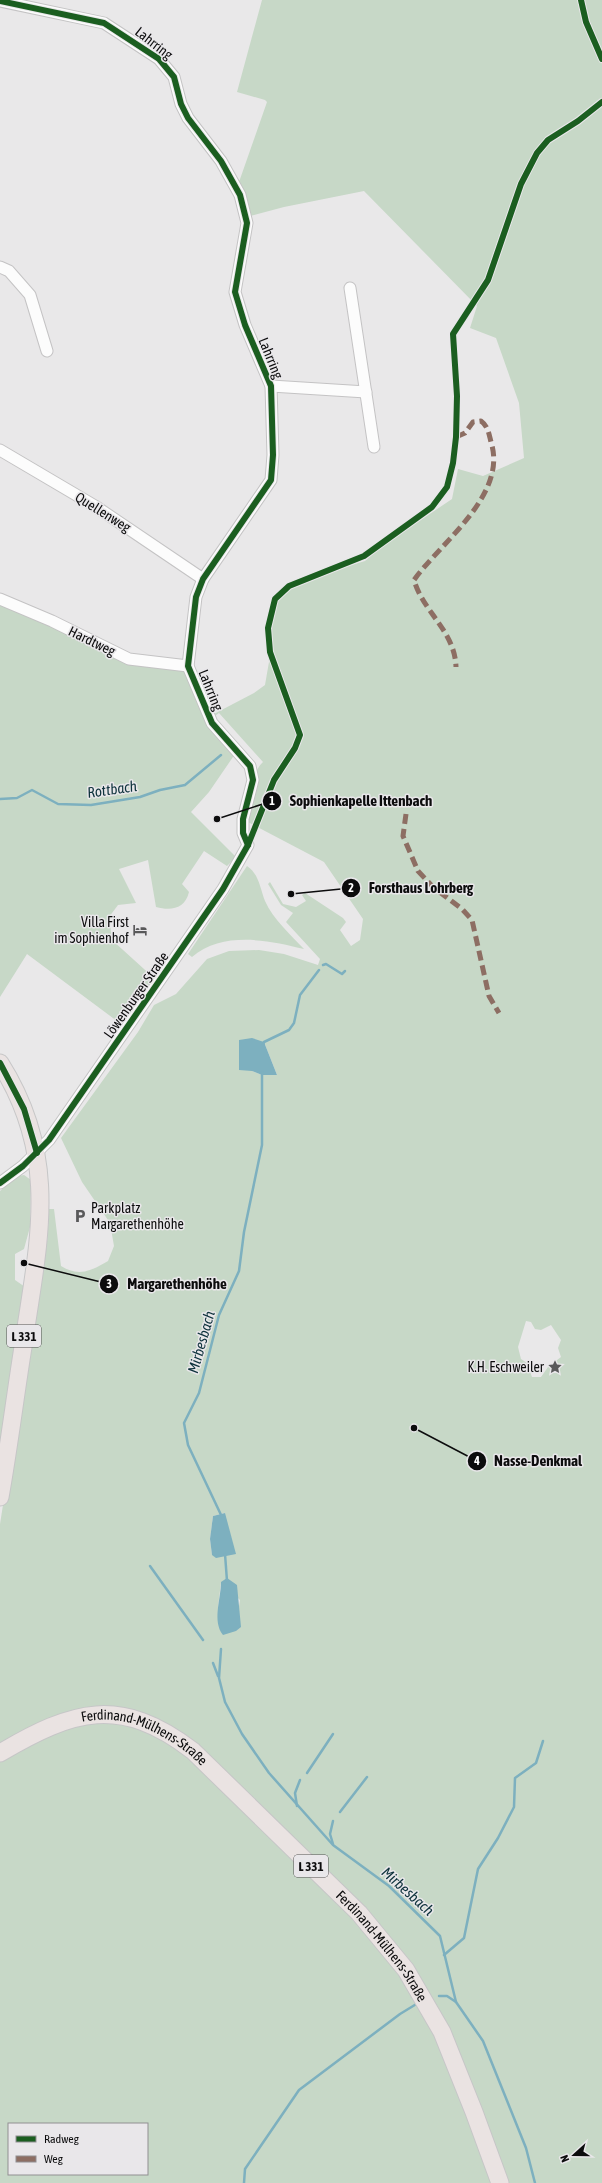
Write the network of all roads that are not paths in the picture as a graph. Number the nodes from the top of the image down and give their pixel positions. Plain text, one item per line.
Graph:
1 (0, 1) edge
2 (0, 267) edge
3 (350, 288) dead end
4 (47, 351) dead end
5 (271, 386) junction
6 (366, 392) junction
7 (374, 447) dead end
8 (0, 450) edge
9 (203, 579) junction
10 (0, 599) edge
11 (188, 666) junction
12 (248, 845) joint
13 (0, 1063) edge
14 (37, 1153) junction
15 (0, 1183) edge
16 (0, 1497) edge
17 (0, 1753) edge
18 (500, 2183) edge

1 - 5 street, Lahrring
2 - 4 street
3 - 6 street
5 - 6 street
5 - 9 street, Lahrring
6 - 7 street
8 - 9 street, Quellenweg
9 - 11 street, Lahrring
10 - 11 street, Hardtweg
11 - 12 street, Lahrring
12 - 14 street, Löwenburger Straße
13 - 14 main road, L 331
14 - 15 street, Löwenburger Straße
14 - 16 main road, L 331
17 - 18 main road, Ferdinand-Mülhens-Straße / L 331

